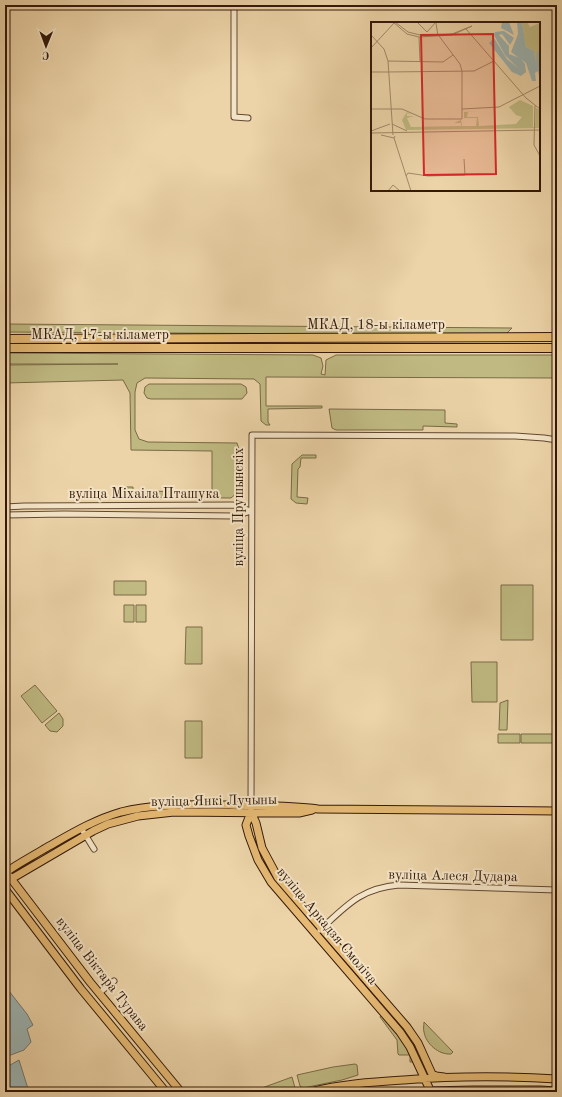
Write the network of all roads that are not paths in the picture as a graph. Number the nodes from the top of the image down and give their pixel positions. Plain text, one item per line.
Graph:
1 (234, 5) edge
2 (248, 118) dead end
3 (557, 337) edge
4 (5, 339) edge
5 (195, 339) joint
6 (5, 348) edge
7 (195, 348) joint
8 (557, 348) edge
9 (557, 440) edge
10 (5, 507) edge
11 (251, 511) junction
12 (5, 515) edge
13 (251, 809) junction
14 (557, 811) edge
15 (81, 828) junction
16 (85, 835) junction
17 (94, 849) dead end
18 (5, 872) edge
19 (8, 879) edge
20 (5, 889) edge
21 (557, 890) edge
22 (319, 931) junction
23 (114, 981) dead end
24 (99, 993) junction
25 (444, 1077) junction
26 (423, 1078) junction
27 (557, 1079) edge
28 (430, 1091) edge
29 (557, 1091) edge
30 (166, 1092) edge
31 (181, 1092) edge
32 (310, 1092) edge
33 (385, 1092) edge

1 - 2 street
3 - 5 highway, МКАД, 18-ы кіламетр
4 - 5 highway, МКАД, 17-ы кіламетр
6 - 7 highway, МКАД, 17-ы кіламетр
7 - 8 highway, МКАД, 18-ы кіламетр
9 - 11 street, вуліца Прушынскіх
10 - 11 street, вуліца Міхаіла Пташука
11 - 12 street, вуліца Міхаіла Пташука
11 - 13 street, вуліца Прушынскіх
13 - 14 main road, вуліца Янкі Лучыны
13 - 15 main road, вуліца Янкі Лучыны
13 - 16 main road, вуліца Янкі Лучыны
13 - 22 main road, вуліца Аркадзя Смоліча
15 - 16 street
15 - 18 main road, вуліца Янкі Лучыны
16 - 17 street
16 - 19 main road, вуліца Янкі Лучыны
18 - 19 main road, вуліца Віктара Турава
19 - 24 main road, вуліца Віктара Турава
20 - 30 main road, вуліца Віктара Турава
21 - 22 street, вуліца Алеся Дудара
22 - 25 main road, вуліца Аркадзя Смоліча
22 - 26 main road, вуліца Аркадзя Смоліча
23 - 24 street
24 - 31 main road, вуліца Віктара Турава
25 - 26 main road
25 - 27 main road
26 - 28 main road, вуліца Аркадзя Смоліча
26 - 32 main road
28 - 29 main road
28 - 33 main road

